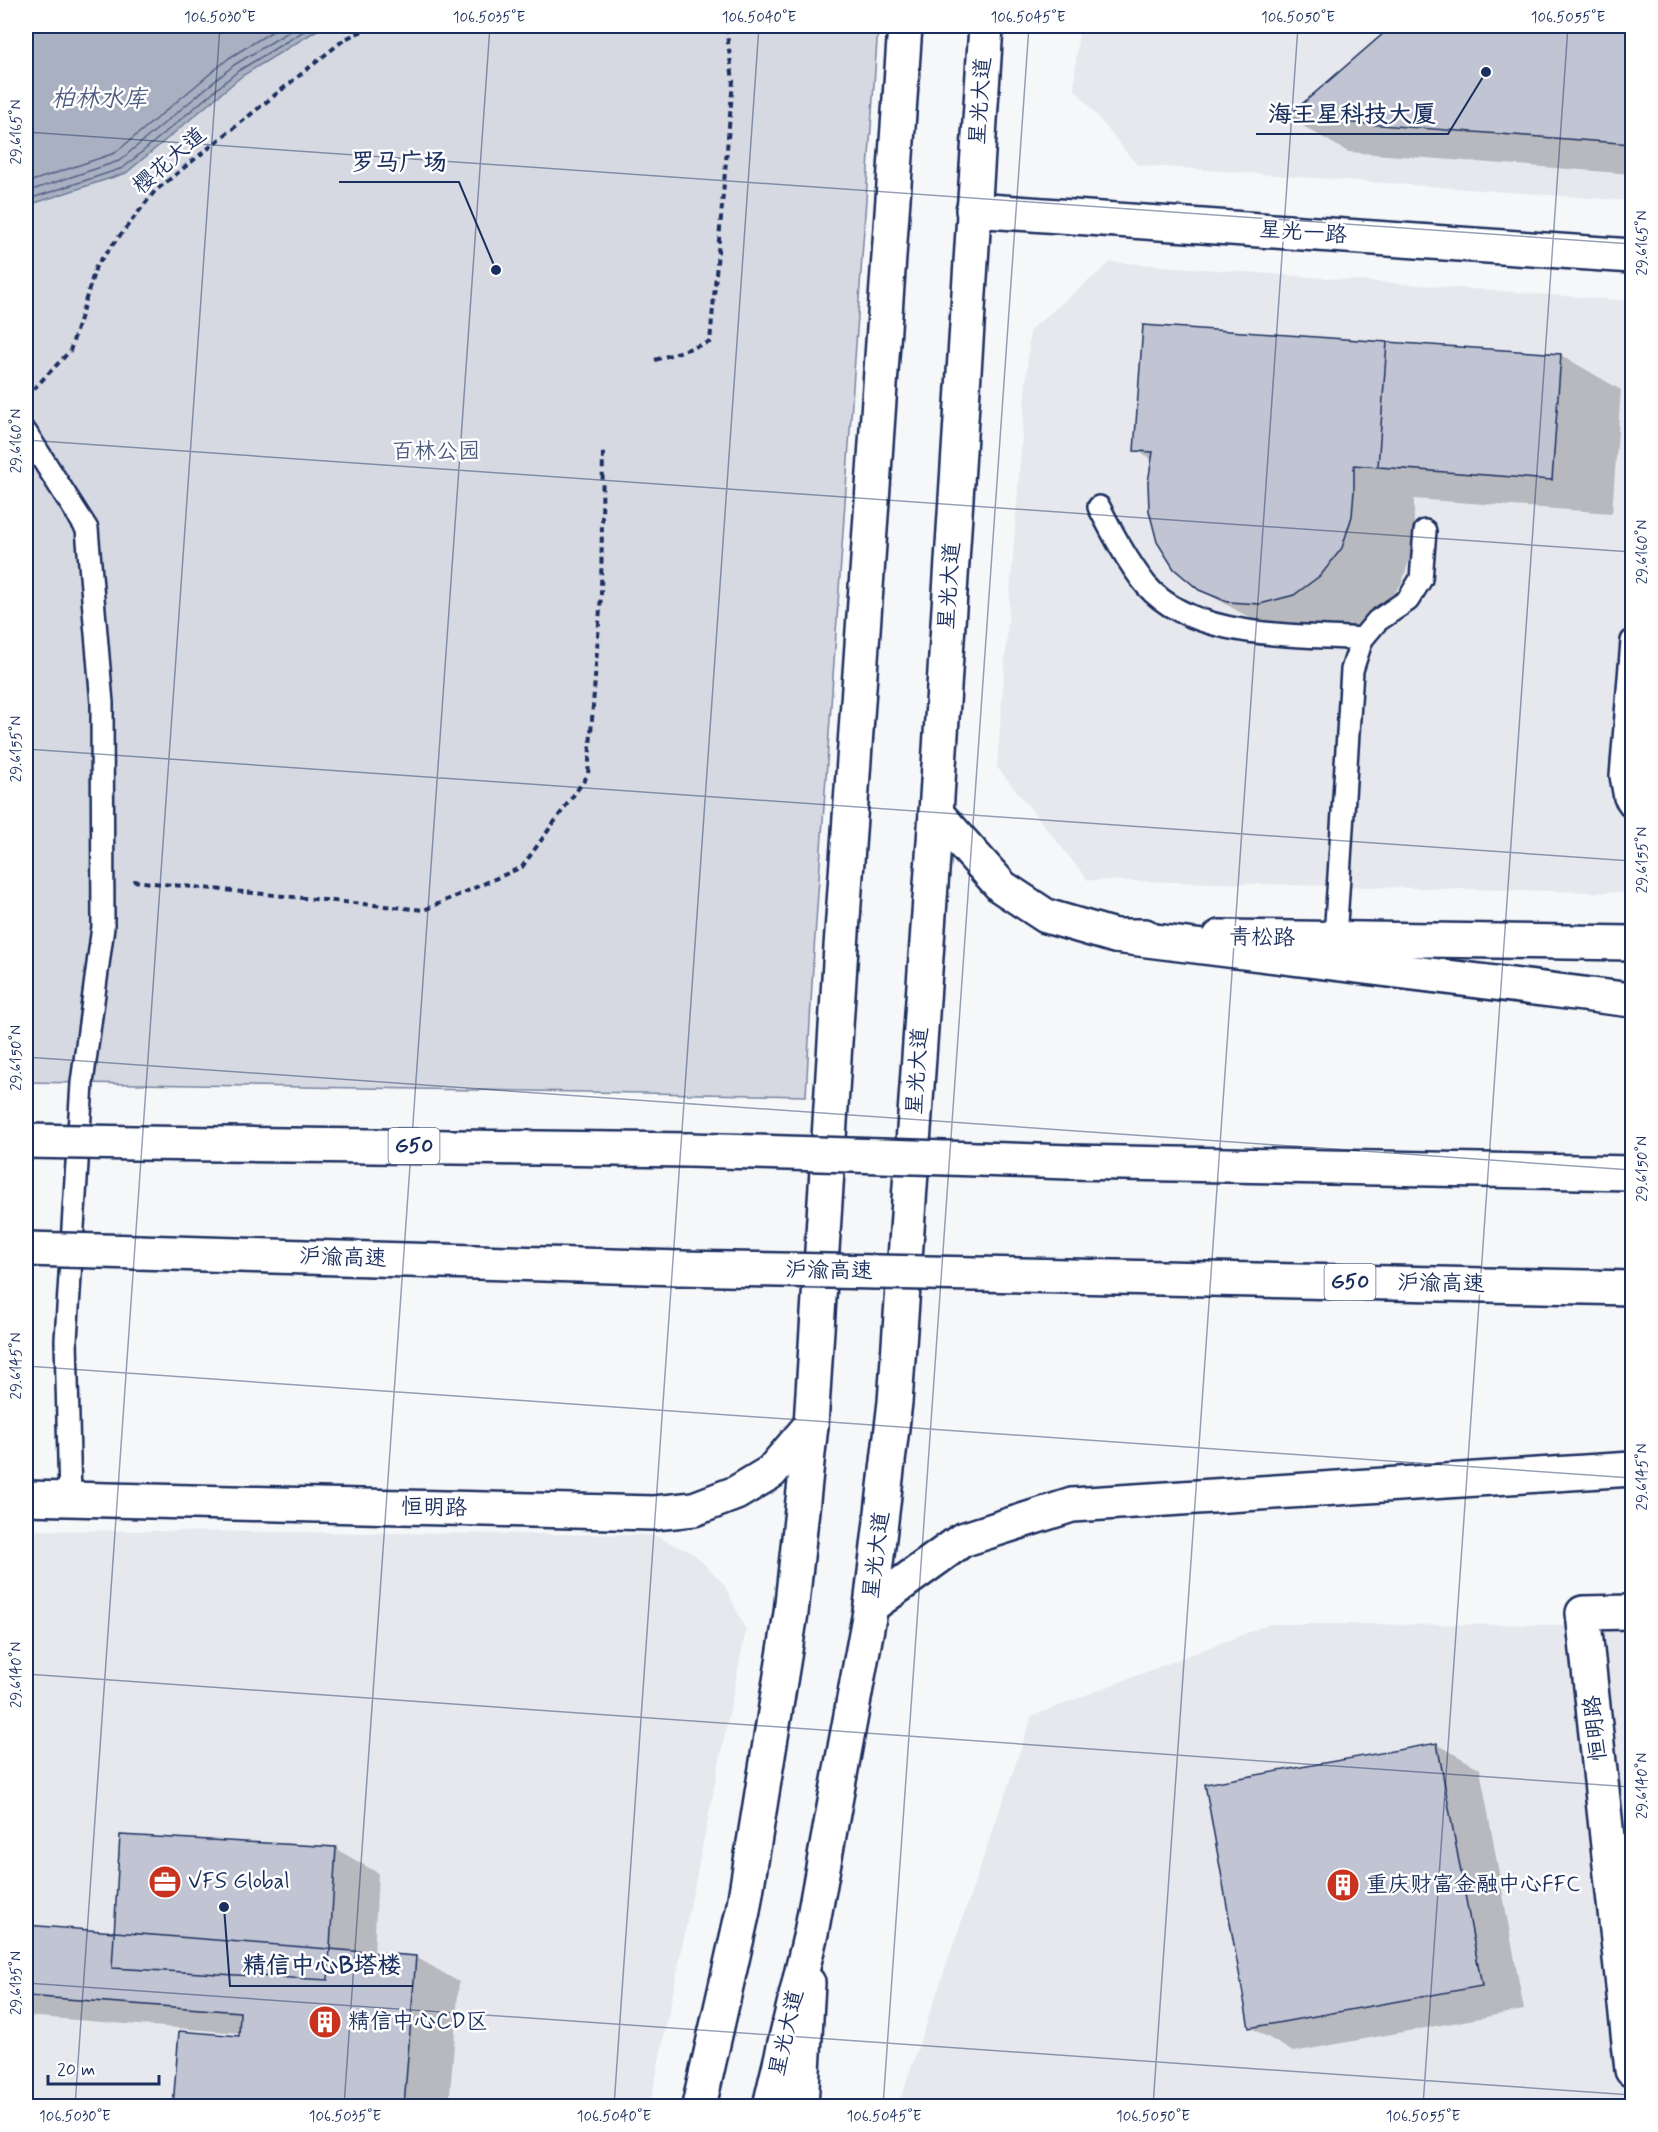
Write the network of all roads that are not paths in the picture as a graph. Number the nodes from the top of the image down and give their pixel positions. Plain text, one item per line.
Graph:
1 (905, 26) edge
2 (986, 26) edge
3 (973, 210) junction
4 (1632, 256) edge
5 (26, 433) edge
6 (1099, 507) dead end
7 (1425, 531) dead end
8 (1362, 639) junction
9 (1632, 641) edge
10 (1632, 808) edge
11 (936, 813) junction
12 (1115, 936) junction
13 (1335, 939) junction
14 (1632, 943) edge
15 (1632, 1000) edge
16 (26, 1141) edge
17 (1632, 1173) edge
18 (26, 1249) edge
19 (1632, 1288) edge
20 (811, 1425) junction
21 (1632, 1469) edge
22 (26, 1498) edge
23 (70, 1498) junction
24 (871, 1606) junction
25 (1632, 1612) edge
26 (811, 1933) junction
27 (1632, 2070) edge
28 (699, 2106) edge
29 (770, 2106) edge
30 (801, 2106) edge

1 - 20 main road
2 - 3 main road, 星光大道
3 - 4 main road, 星光一路
3 - 11 main road, 星光大道
5 - 23 lane
6 - 8 lane
7 - 8 lane
8 - 13 lane
9 - 10 lane
11 - 12 main road, 青松路
11 - 24 main road, 星光大道
12 - 13 main road, 青松路
12 - 15 main road
13 - 14 main road, 青松路
16 - 17 main road, G50, bridge
18 - 19 main road, 沪渝高速 / G50, bridge
20 - 23 main road, 恒明路
20 - 28 main road
21 - 24 main road
22 - 23 main road, 恒明路
24 - 26 main road, 星光大道
25 - 27 main road, 恒明路
26 - 29 main road, 星光大道
26 - 30 main road

